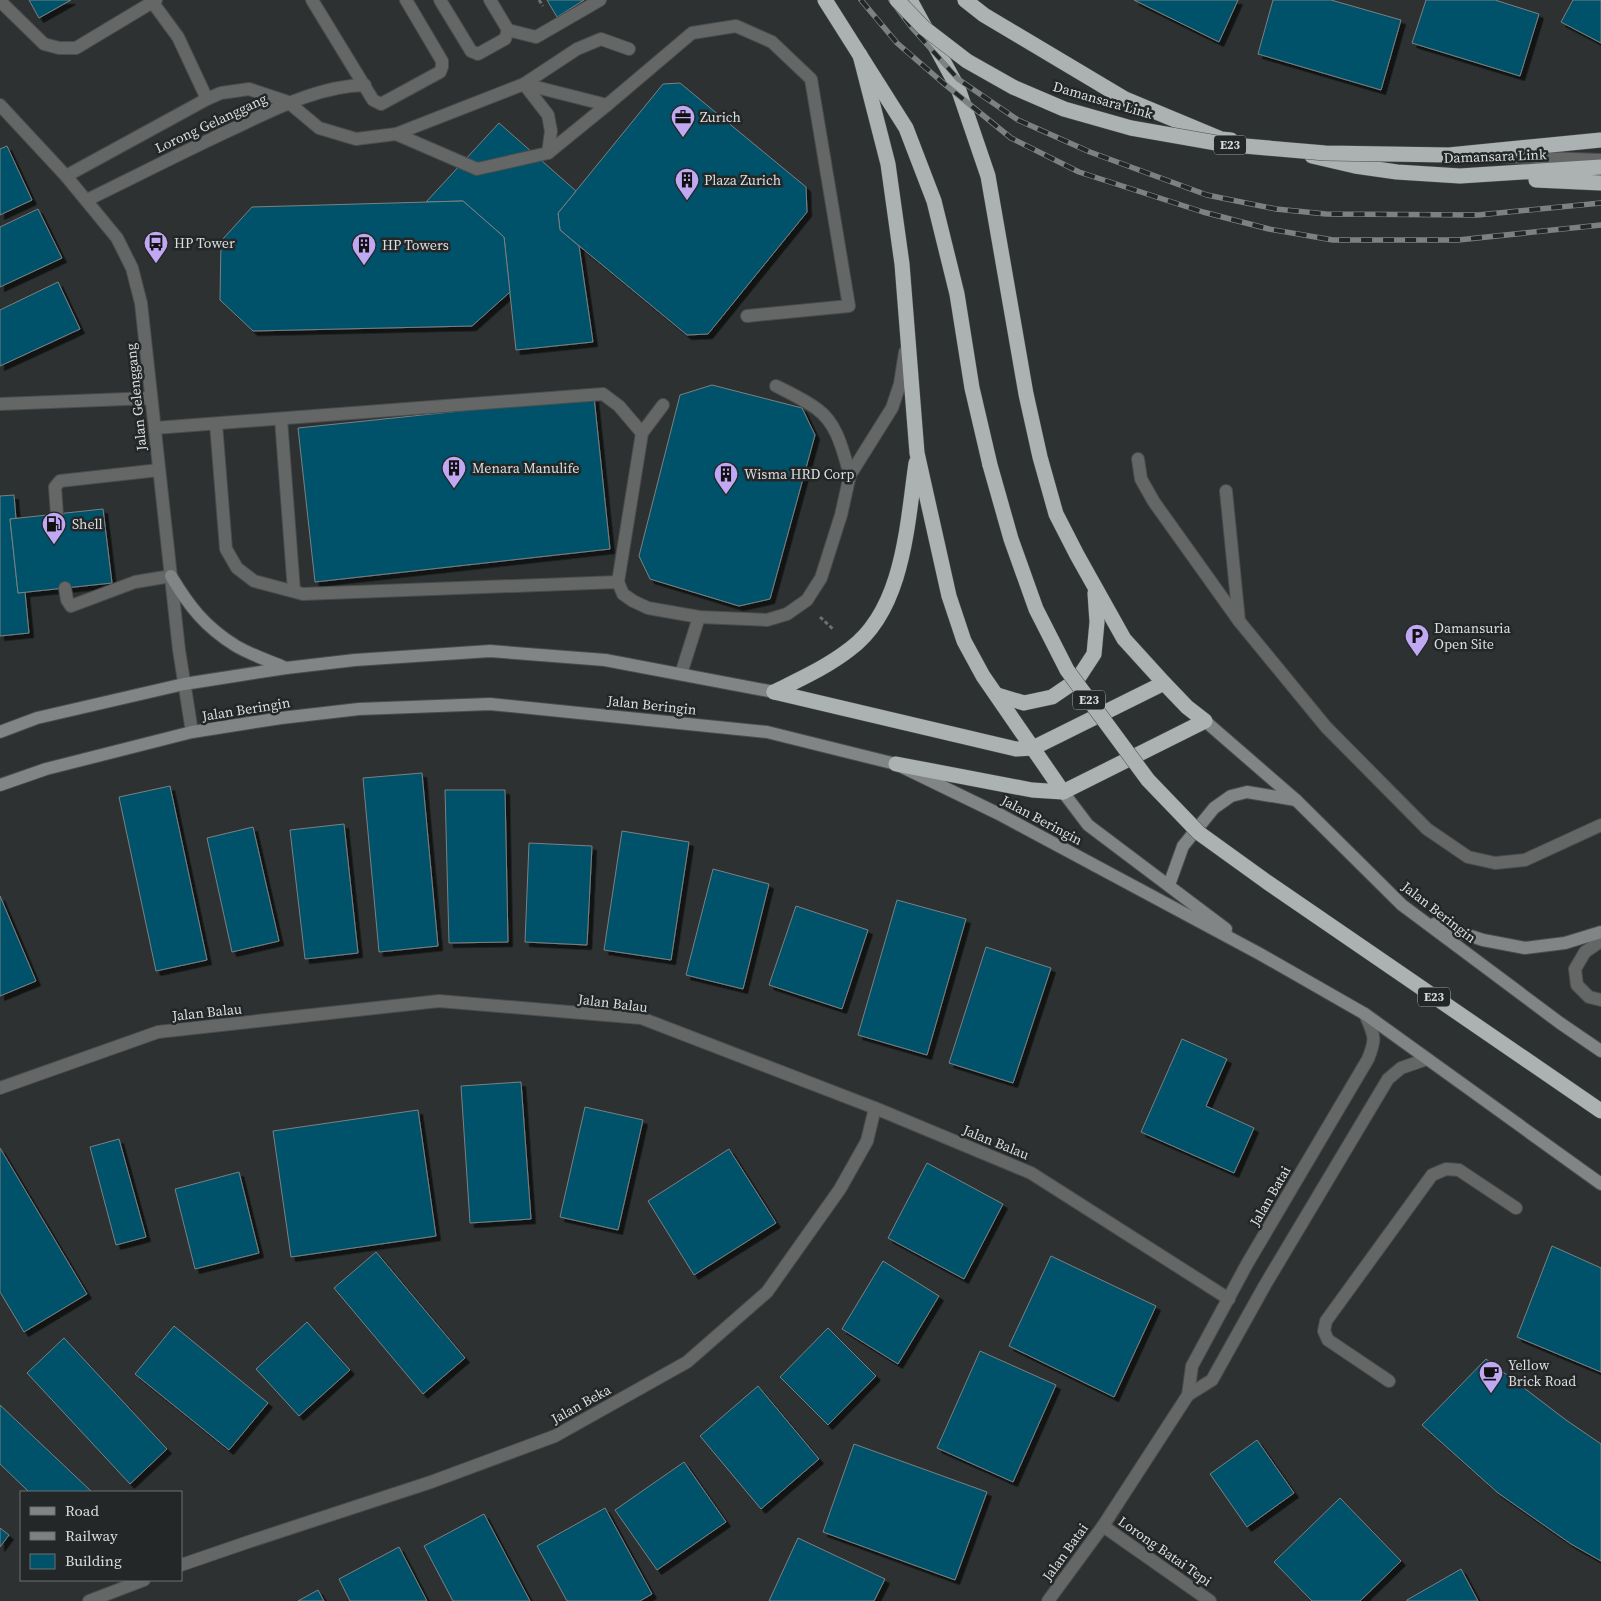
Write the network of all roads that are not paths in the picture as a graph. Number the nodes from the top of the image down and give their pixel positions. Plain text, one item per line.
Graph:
1 (312, 0) edge
2 (406, 0) edge
3 (440, 0) edge
4 (490, 0) edge
5 (600, 0) edge
6 (825, 0) edge
7 (896, 0) edge
8 (910, 0) edge
9 (966, 0) edge
10 (0, 1) edge
11 (155, 2) edge
12 (508, 30) junction
13 (630, 49) dead end
14 (860, 55) junction
15 (524, 84) junction
16 (365, 85) junction
17 (207, 99) junction
18 (288, 102) junction
19 (0, 105) edge
20 (607, 105) junction
21 (396, 134) junction
22 (1601, 140) edge
23 (548, 152) junction
24 (1449, 155) junction
25 (1601, 160) edge
26 (1601, 167) edge
27 (66, 176) junction
28 (1460, 176) junction
29 (1601, 183) edge
30 (87, 200) junction
31 (747, 316) dead end
32 (908, 336) junction
33 (776, 386) dead end
34 (151, 398) junction
35 (0, 404) edge
36 (663, 405) dead end
37 (281, 419) junction
38 (216, 424) junction
39 (154, 428) junction
40 (642, 433) junction
41 (917, 453) junction
42 (1138, 459) dead end
43 (159, 470) junction
44 (850, 475) junction
45 (1226, 491) dead end
46 (57, 514) dead end
47 (171, 576) junction
48 (618, 582) junction
49 (1094, 586) junction
50 (65, 588) dead end
51 (294, 591) junction
52 (699, 617) junction
53 (1240, 621) junction
54 (286, 668) junction
55 (681, 674) junction
56 (184, 684) junction
57 (1164, 684) junction
58 (774, 692) junction
59 (996, 695) junction
60 (1205, 721) junction
61 (0, 732) edge
62 (192, 732) junction
63 (1033, 748) junction
64 (896, 764) junction
65 (0, 785) edge
66 (1063, 792) junction
67 (1296, 800) junction
68 (1601, 825) edge
69 (1169, 885) junction
70 (1402, 904) junction
71 (1601, 932) edge
72 (1601, 942) edge
73 (1260, 954) junction
74 (1601, 1000) edge
75 (1366, 1014) junction
76 (1601, 1051) edge
77 (1427, 1059) junction
78 (0, 1088) edge
79 (875, 1108) junction
80 (1601, 1111) edge
81 (1601, 1184) edge
82 (1516, 1208) dead end
83 (1229, 1299) junction
84 (1389, 1381) dead end
85 (1188, 1395) junction
86 (1102, 1526) junction
87 (182, 1566) edge
88 (141, 1581) edge
89 (89, 1601) edge
90 (1048, 1601) edge
91 (1210, 1601) edge

1 - 16 street
2 - 16 street
3 - 12 street
4 - 12 street
5 - 12 street
6 - 14 highway, E23
7 - 24 highway, Damansara Link / E23, bridge
8 - 49 highway
9 - 28 highway, Damansara Link / E23
10 - 11 street
11 - 17 street
13 - 15 street
14 - 32 highway
14 - 80 highway, E23, bridge
15 - 20 street
15 - 21 street
15 - 23 street
16 - 18 street
17 - 18 street, Lorong Gelanggang
17 - 27 street, Lorong Gelanggang
18 - 21 street
18 - 30 street, Lorong Gelanggang
19 - 27 street, Jalan Gelenggang
20 - 23 street
20 - 31 street
21 - 23 street
22 - 24 highway, Damansara Link / E23, bridge
24 - 25 street, bridge
26 - 28 highway, Damansara Link / E23
27 - 30 street, Jalan Gelenggang
28 - 29 highway
30 - 34 street, Jalan Gelenggang
32 - 41 highway
32 - 44 street
33 - 44 street
34 - 35 street
34 - 39 street, Jalan Gelenggang
36 - 40 street
37 - 38 street
37 - 40 street
37 - 51 street
38 - 39 street
38 - 51 street
39 - 43 street, Jalan Gelenggang
40 - 48 street
41 - 58 highway
41 - 59 highway
42 - 53 street
43 - 46 street
43 - 47 street, Jalan Gelenggang
44 - 52 street
45 - 53 street
47 - 50 street
47 - 54 street
47 - 56 street, Jalan Gelenggang
48 - 51 street
48 - 52 street
49 - 57 highway
49 - 59 highway
52 - 55 street
53 - 68 street
54 - 55 street
54 - 56 street
55 - 58 street
56 - 61 street
56 - 62 street, Jalan Gelenggang
57 - 60 highway
57 - 63 highway
58 - 63 highway
59 - 63 highway
60 - 66 highway
60 - 67 street, Jalan Beringin
62 - 64 street, Jalan Beringin
62 - 65 street, Jalan Beringin
63 - 66 highway
64 - 66 highway
64 - 73 street, Jalan Beringin
66 - 69 street, Jalan Beringin
67 - 69 street
67 - 70 street, Jalan Beringin
69 - 73 street, Jalan Beringin
70 - 71 street
70 - 76 street, Jalan Beringin
72 - 74 street
73 - 75 street, Jalan Beringin
75 - 77 street, Jalan Beringin
75 - 83 street, Jalan Batai
77 - 81 street, Jalan Beringin
77 - 85 street, Jalan Batai
78 - 79 street, Jalan Balau
79 - 83 street, Jalan Balau
79 - 87 street, Jalan Beka
82 - 84 street
83 - 85 street, Jalan Batai
85 - 86 street, Jalan Batai
86 - 90 street, Jalan Batai
86 - 91 street, Lorong Batai Tepi
88 - 89 street

